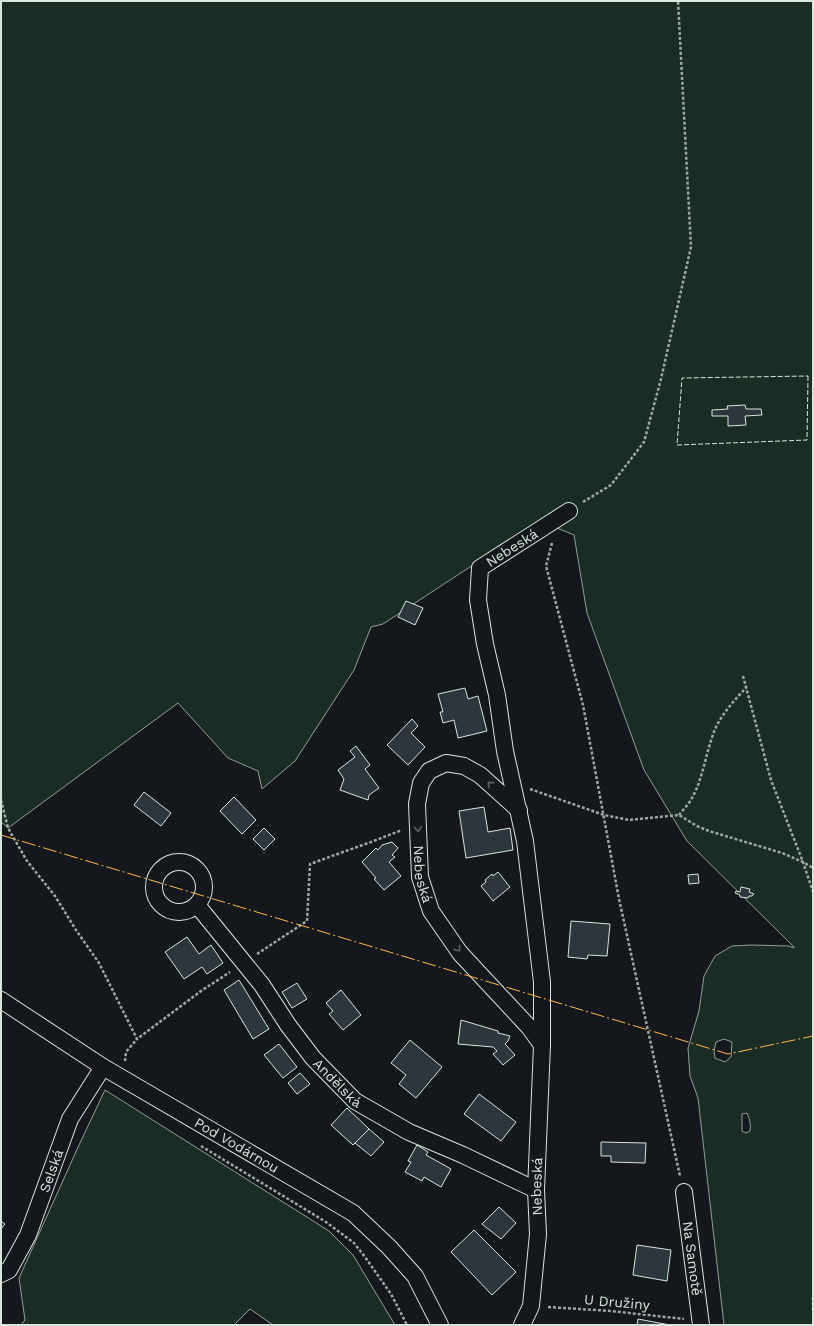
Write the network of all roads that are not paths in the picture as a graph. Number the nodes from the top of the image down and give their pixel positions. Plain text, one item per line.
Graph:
1 (569, 511) road end
2 (519, 810) junction
3 (197, 905) dead end
4 (1, 1000) edge
5 (542, 1045) junction
6 (103, 1067) junction
7 (536, 1190) junction
8 (684, 1192) road end
9 (1, 1274) edge
10 (700, 1323) edge
11 (440, 1325) edge
12 (522, 1325) edge

1 - 2 street, Nebeská
2 - 5 street, Nebeská
2 -> 5 street, Nebeská
3 - 7 street, Andělská
4 - 6 street, Pod Vodárnou
5 - 7 street, Nebeská
6 - 9 street, Selská
6 - 11 street, Pod Vodárnou
7 - 12 street, Nebeská
8 - 10 street, Na Samotě

